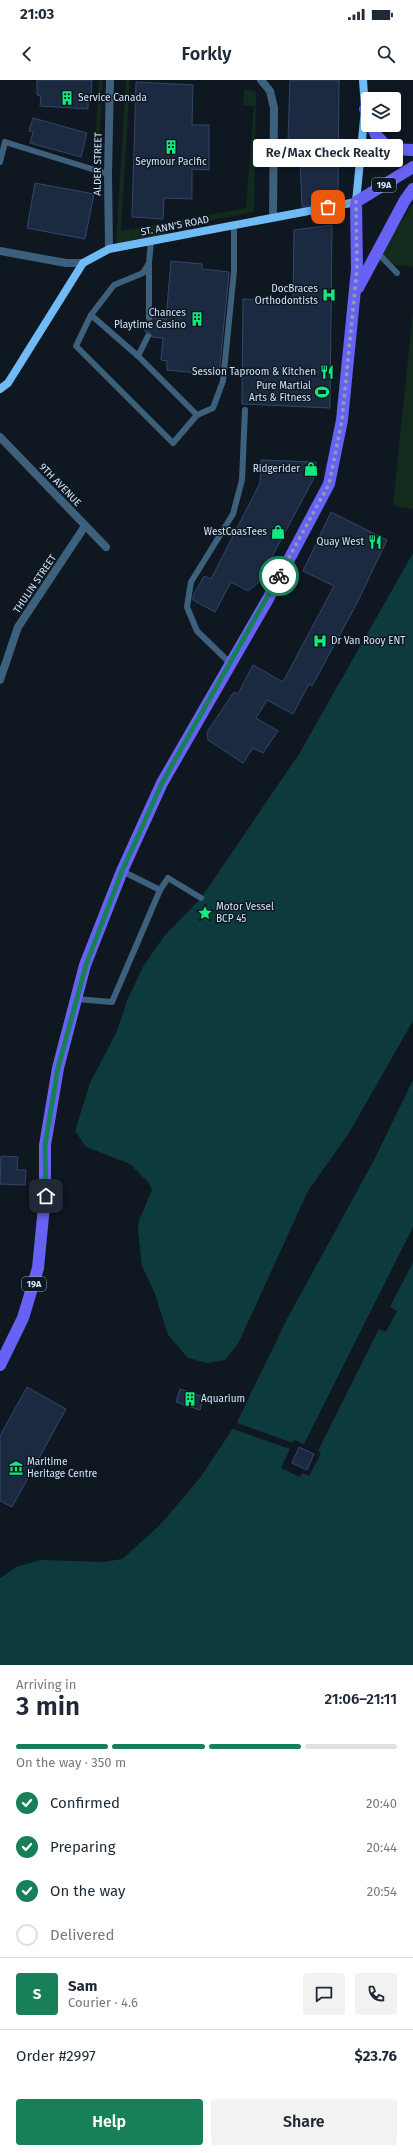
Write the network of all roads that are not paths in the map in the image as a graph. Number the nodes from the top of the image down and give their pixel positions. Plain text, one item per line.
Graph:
1 (110, 80) edge
2 (261, 80) edge
3 (363, 80) edge
4 (364, 92) edge
5 (364, 132) edge
6 (375, 132) edge
7 (3, 141) edge
8 (413, 150) edge
9 (0, 162) edge
10 (413, 167) edge
11 (108, 174) junction
12 (413, 189) edge
13 (356, 202) junction
14 (273, 217) junction
15 (234, 225) junction
16 (151, 241) junction
17 (108, 249) junction
18 (0, 251) edge
19 (376, 251) junction
20 (83, 263) junction
21 (149, 263) junction
22 (397, 272) dead end
23 (354, 296) junction
24 (92, 315) junction
25 (149, 318) dead end
26 (148, 336) dead end
27 (138, 356) junction
28 (0, 389) edge
29 (245, 410) dead end
30 (197, 415) junction
31 (0, 437) edge
32 (85, 526) junction
33 (106, 547) dead end
34 (231, 664) junction
35 (0, 680) edge
36 (122, 871) junction
37 (160, 890) junction
38 (201, 898) dead end
39 (76, 999) junction
40 (0, 1365) edge

1 - 11 street, ALDER STREET
2 - 14 street
3 - 4 street
5 - 13 street
6 - 8 main road
7 - 9 lane
7 - 11 lane
10 - 13 main road, 19A
11 - 17 street, ALDER STREET
12 - 19 main road
13 - 14 street, ST. ANN'S ROAD
13 - 23 main road, 19A
14 - 15 street, ST. ANN'S ROAD
15 - 16 street, ST. ANN'S ROAD
15 - 30 lane
16 - 17 street, ST. ANN'S ROAD
16 - 21 lane
17 - 20 street, ST. ANN'S ROAD
18 - 20 street
19 - 22 lane
19 - 23 main road
20 - 28 street
21 - 24 lane
21 - 25 lane
23 - 34 main road, 19A
24 - 27 lane
24 - 30 lane
26 - 27 lane
27 - 30 lane
29 - 34 lane
31 - 32 street, 9TH AVENUE
32 - 33 street, 9TH AVENUE
32 - 35 street, THULIN STREET
34 - 36 main road, 19A
36 - 37 lane
36 - 39 main road, 19A
37 - 38 lane
37 - 39 lane
39 - 40 main road, 19A

